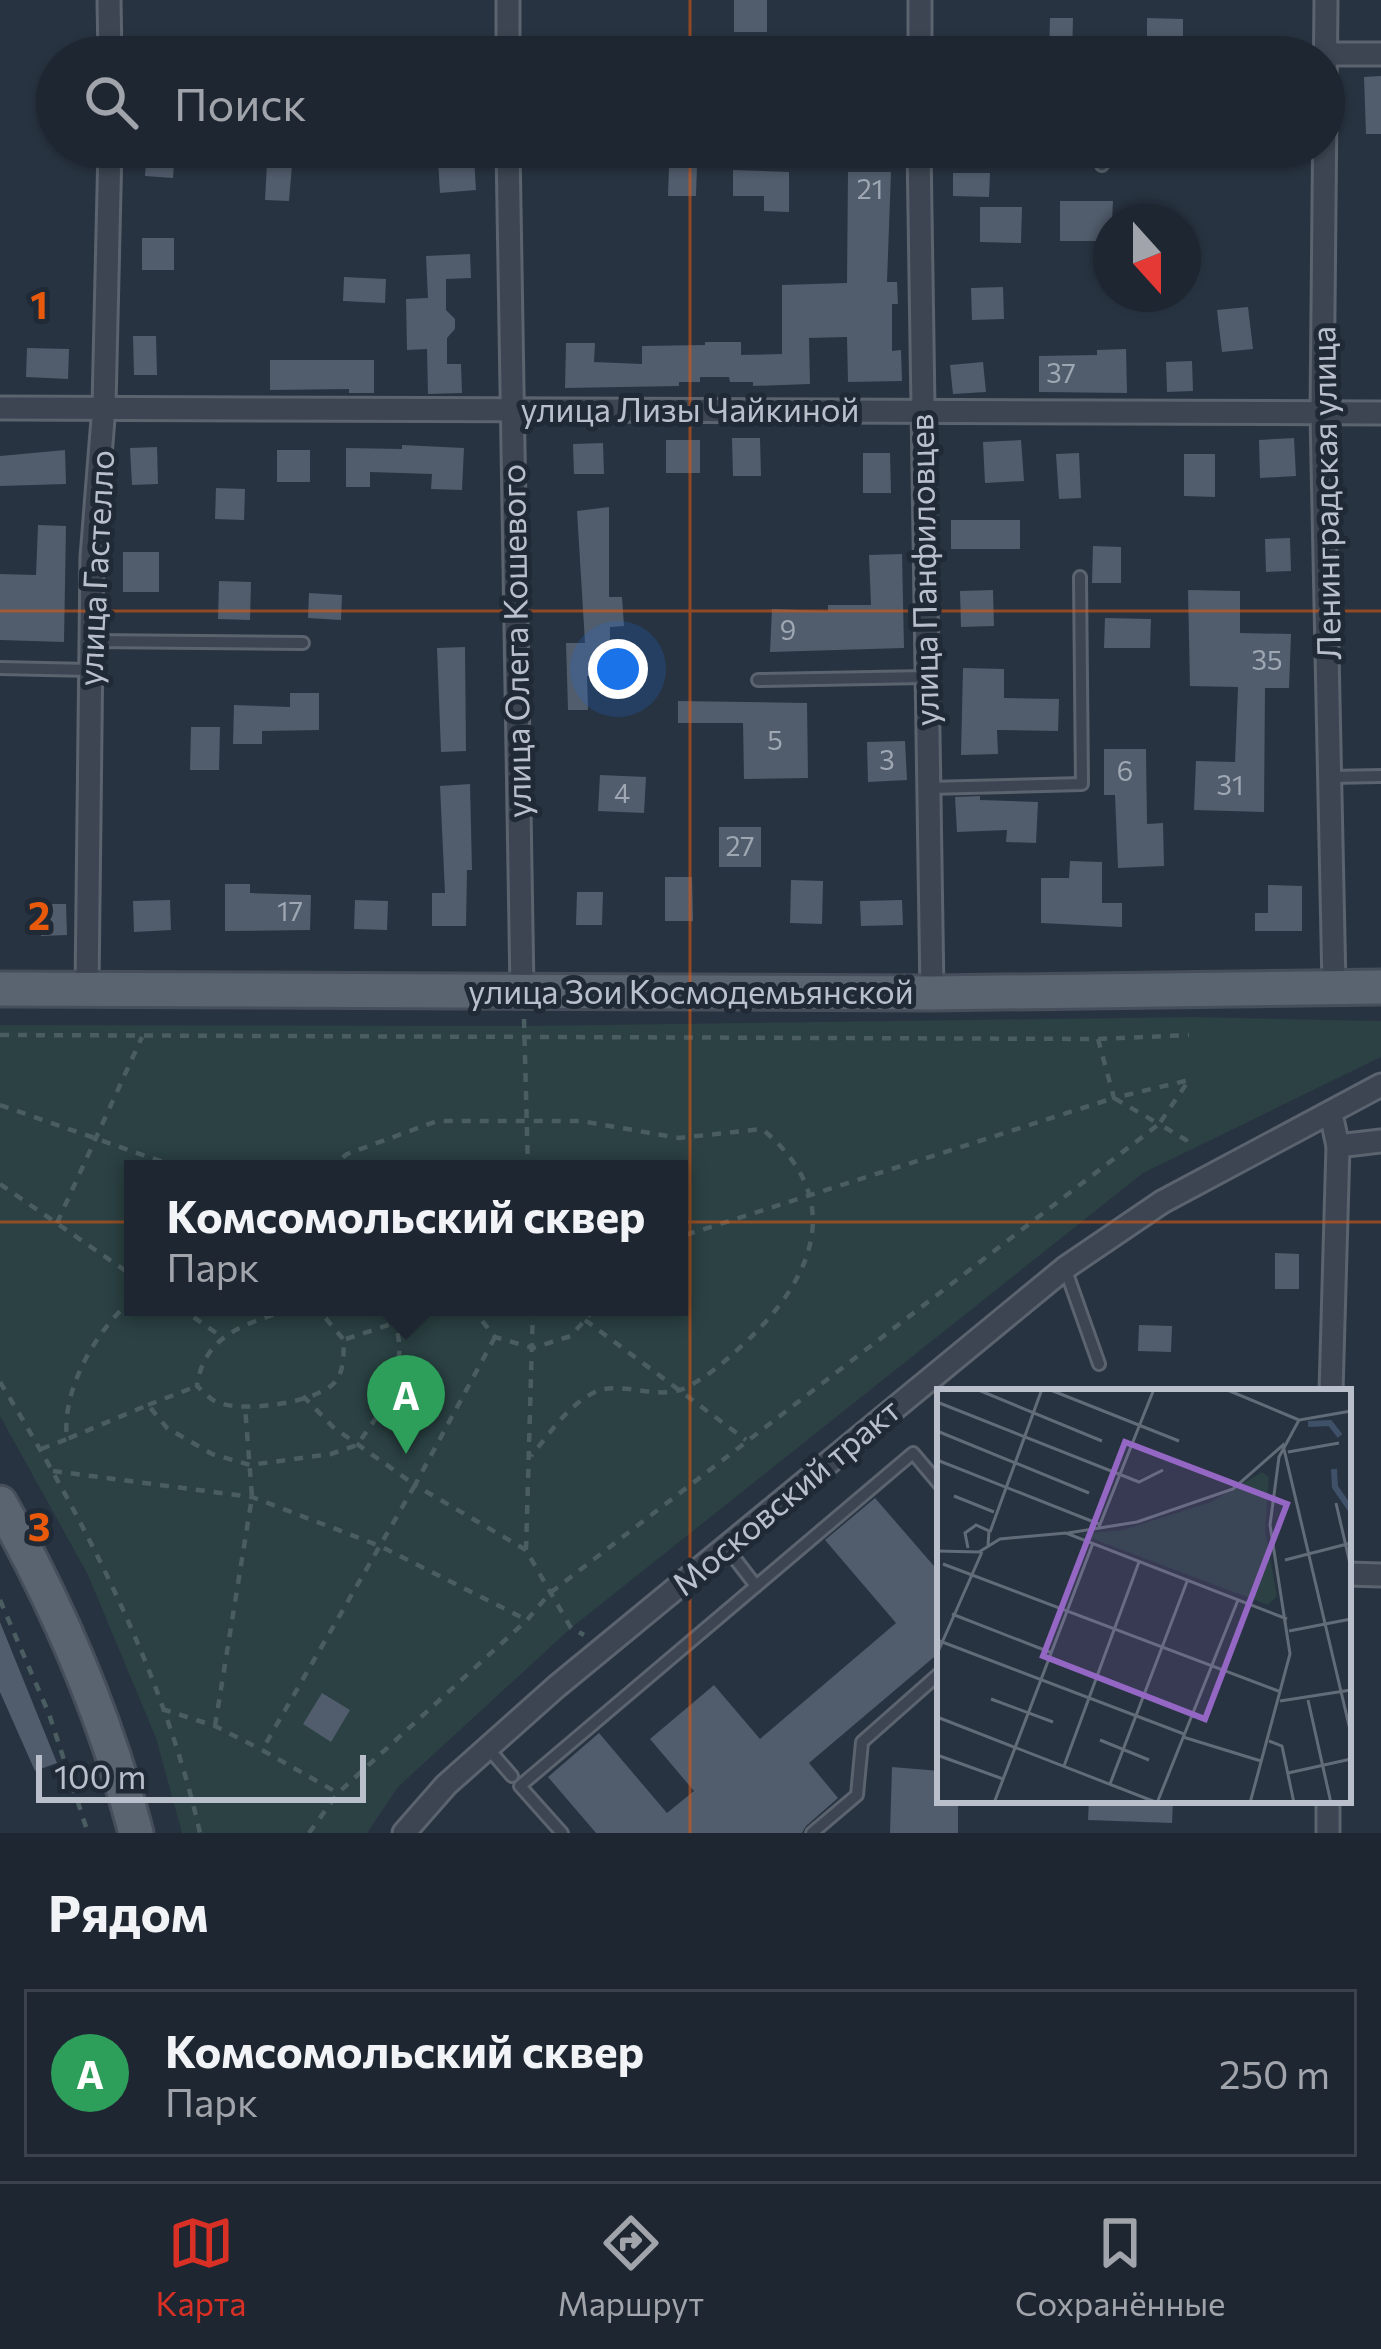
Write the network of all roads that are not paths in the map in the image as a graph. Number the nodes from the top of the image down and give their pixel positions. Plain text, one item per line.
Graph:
1 (110, 0) edge
2 (508, 0) edge
3 (920, 0) edge
4 (1326, 0) edge
5 (110, 36) edge
6 (508, 36) edge
7 (920, 36) edge
8 (1326, 36) edge
9 (1345, 54) edge
10 (1381, 54) edge
11 (110, 168) edge
12 (508, 168) edge
13 (919, 168) edge
14 (1325, 168) edge
15 (104, 406) junction
16 (0, 408) edge
17 (511, 410) junction
18 (921, 412) junction
19 (1381, 413) edge
20 (1322, 414) junction
21 (1079, 577) dead end
22 (90, 640) junction
23 (303, 643) dead end
24 (0, 668) edge
25 (90, 670) junction
26 (926, 677) junction
27 (758, 680) dead end
28 (1381, 776) edge
29 (1330, 778) junction
30 (928, 788) junction
31 (1334, 986) junction
32 (1381, 987) edge
33 (87, 988) junction
34 (0, 989) edge
35 (522, 990) junction
36 (932, 993) junction
37 (1381, 1085) edge
38 (1330, 1114) junction
39 (1381, 1141) edge
40 (1338, 1146) junction
41 (1065, 1268) junction
42 (1099, 1364) dead end
43 (1331, 1389) edge
44 (937, 1481) edge
45 (0, 1503) edge
46 (726, 1547) junction
47 (756, 1586) junction
48 (937, 1675) edge
49 (487, 1747) junction
50 (512, 1777) dead end
51 (136, 1833) edge
52 (404, 1833) edge
53 (562, 1833) edge
54 (812, 1833) edge

1 - 5 street
2 - 6 street
3 - 7 street
4 - 8 street, Ленинградская улица
9 - 10 street
11 - 15 street, улица Гастелло
12 - 17 street, улица Олега Кошевого
13 - 18 street, улица Панфиловцев
14 - 20 street, Ленинградская улица
15 - 16 street, улица Лизы Чайкиной
15 - 17 street, улица Лизы Чайкиной
15 - 22 street, улица Гастелло
17 - 18 street, улица Лизы Чайкиной
17 - 35 street, улица Олега Кошевого
18 - 20 street, улица Лизы Чайкиной
18 - 26 street, улица Панфиловцев
19 - 20 street, улица Лизы Чайкиной
20 - 29 street, Ленинградская улица
21 - 30 lane
22 - 23 lane
22 - 25 street, улица Гастелло
24 - 25 lane
25 - 33 street, улица Гастелло
26 - 27 lane
26 - 30 street, улица Панфиловцев
28 - 29 lane
29 - 31 street, Ленинградская улица
30 - 36 street, улица Панфиловцев
31 - 32 main road, улица Зои Космодемьянской
31 - 36 main road, улица Зои Космодемьянской
33 - 34 main road, улица Зои Космодемьянской
33 - 35 main road, улица Зои Космодемьянской
35 - 36 main road, улица Зои Космодемьянской
37 - 38 street, Московский тракт
38 - 40 street
38 - 41 street, Московский тракт
39 - 40 street
40 - 43 street
41 - 42 lane
41 - 46 street, Московский тракт
44 - 47 lane
45 - 51 main road
46 - 47 lane
46 - 49 street, Московский тракт
47 - 53 lane
48 - 54 lane
49 - 50 lane
49 - 52 street, Московский тракт

